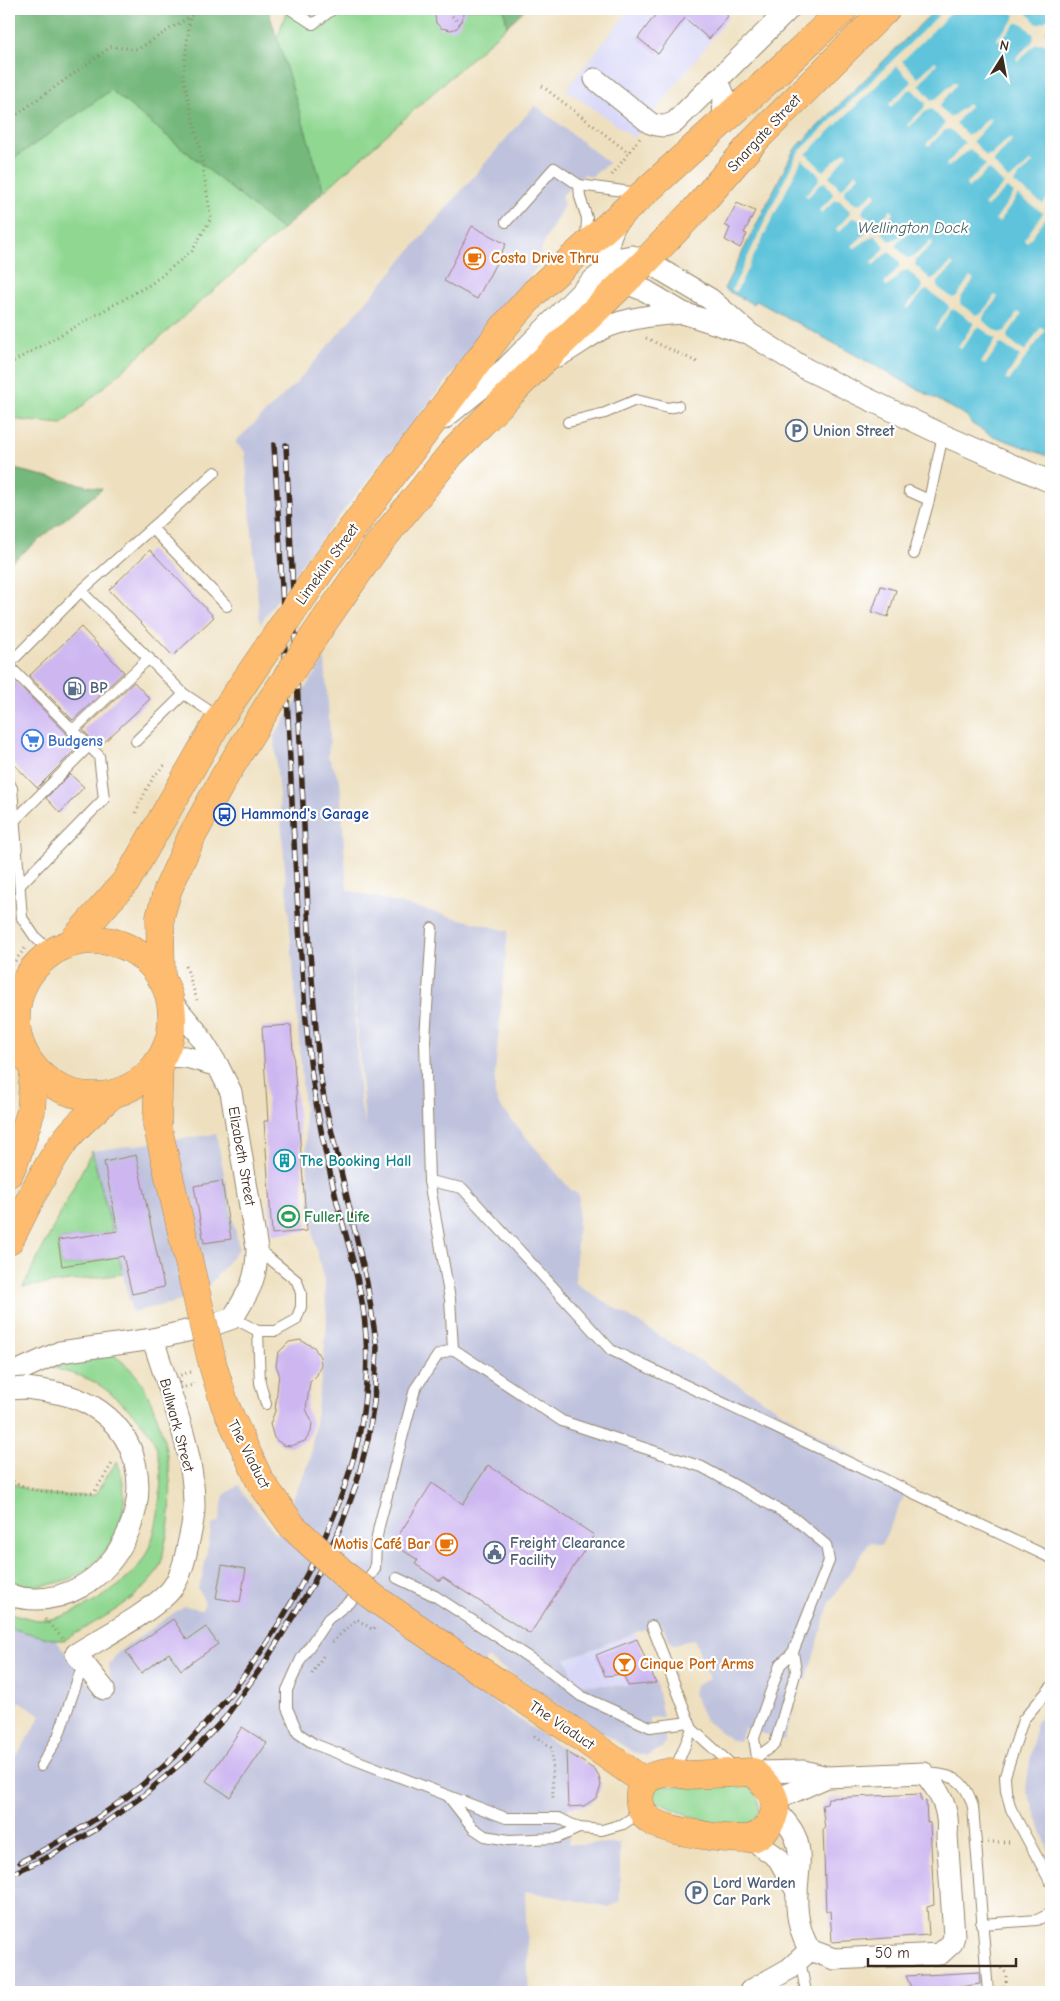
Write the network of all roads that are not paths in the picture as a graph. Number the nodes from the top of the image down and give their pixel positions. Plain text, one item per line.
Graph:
1 (290, 9) edge
2 (333, 9) edge
3 (789, 9) edge
4 (844, 9) edge
5 (886, 9) edge
6 (717, 79) junction
7 (595, 80) dead end
8 (723, 122) junction
9 (579, 185) junction
10 (645, 193) junction
11 (618, 216) junction
12 (506, 222) dead end
13 (586, 244) junction
14 (646, 261) junction
15 (617, 274) junction
16 (684, 313) junction
17 (750, 334) junction
18 (537, 367) junction
19 (678, 406) dead end
20 (568, 422) dead end
21 (943, 435) junction
22 (418, 440) junction
23 (215, 472) dead end
24 (1051, 482) edge
25 (908, 491) dead end
26 (929, 500) junction
27 (152, 528) junction
28 (914, 554) dead end
29 (81, 591) junction
30 (227, 606) dead end
31 (149, 658) junction
32 (9, 665) edge
33 (184, 694) junction
34 (220, 718) junction
35 (72, 731) junction
36 (136, 741) dead end
37 (89, 746) junction
38 (9, 782) edge
39 (15, 820) junction
40 (20, 885) junction
41 (432, 928) dead end
42 (53, 943) junction
43 (161, 976) junction
44 (171, 1001) junction
45 (161, 1058) junction
46 (218, 1066) junction
47 (34, 1069) junction
48 (119, 1092) junction
49 (158, 1129) junction
50 (9, 1172) edge
51 (429, 1181) junction
52 (9, 1241) edge
53 (258, 1249) junction
54 (233, 1318) junction
55 (258, 1331) junction
56 (153, 1339) junction
57 (453, 1349) junction
58 (9, 1376) edge
59 (17, 1389) edge
60 (266, 1404) dead end
61 (1051, 1558) edge
62 (397, 1578) dead end
63 (9, 1595) edge
64 (652, 1626) dead end
65 (793, 1652) junction
66 (82, 1661) junction
67 (1051, 1687) edge
68 (104, 1689) dead end
69 (690, 1726) junction
70 (41, 1766) dead end
71 (750, 1767) junction
72 (670, 1772) junction
73 (924, 1773) junction
74 (827, 1777) junction
75 (645, 1782) junction
76 (447, 1795) junction
77 (775, 1805) junction
78 (642, 1812) junction
79 (578, 1828) junction
80 (750, 1838) junction
81 (1051, 1883) edge
82 (797, 1892) junction
83 (1051, 1913) edge
84 (981, 1924) junction
85 (805, 1955) junction
86 (750, 1992) edge
87 (806, 1992) edge
88 (988, 1992) edge

1 - 2 lane
3 - 6 street
4 - 8 highway
5 - 14 highway, Snargate Street
6 - 7 street
6 - 8 street
8 - 10 highway
9 - 10 lane
9 - 12 lane
9 - 13 lane
10 - 11 highway
11 - 13 highway, Limekiln Street
11 - 15 street
13 - 22 highway, Limekiln Street
14 - 15 highway, Snargate Street
14 - 17 street
15 - 16 street
15 - 18 highway, Limekiln Street
15 - 22 street
16 - 17 street
16 - 18 street
17 - 21 street
18 - 43 highway, Limekiln Street, bridge
19 - 20 lane
21 - 24 street
21 - 26 lane
22 - 34 highway, Limekiln Street, bridge
23 - 27 lane
25 - 26 lane
26 - 28 lane
27 - 29 lane
27 - 30 lane
29 - 31 lane
29 - 32 lane
31 - 33 lane
31 - 35 lane
32 - 35 lane
33 - 34 lane
33 - 36 lane
34 - 42 highway, Limekiln Street
35 - 37 lane
37 - 39 lane
37 - 40 lane
38 - 39 lane
39 - 40 lane
40 - 42 lane
41 - 51 lane
42 - 43 highway
42 - 47 highway
43 - 44 highway
44 - 45 highway
44 - 46 street, Elizabeth Street
45 - 46 street
45 - 48 highway
45 - 49 highway, The Viaduct
46 - 53 street, Elizabeth Street
47 - 48 highway
47 - 50 highway
48 - 49 highway, The Viaduct
48 - 52 highway
49 - 75 highway, The Viaduct, bridge
51 - 57 lane
51 - 61 lane
53 - 54 street, Elizabeth Street
53 - 55 lane
54 - 55 lane
54 - 56 street
55 - 60 lane
56 - 58 street
56 - 66 street, Bullwark Street
57 - 65 lane
57 - 76 lane
59 - 63 street
62 - 69 lane
64 - 69 lane
65 - 71 lane
65 - 71 lane
66 - 68 street
66 - 70 lane
67 - 81 lane
69 - 71 lane
69 - 72 lane
71 - 72 highway
71 - 74 street
71 - 77 highway
72 - 75 highway
73 - 74 street
73 - 84 lane
73 - 85 street
74 - 77 street
75 - 78 highway
76 - 79 lane
76 - 79 lane
77 - 80 highway
77 - 82 street
78 - 79 lane
78 - 80 highway
80 - 82 street
82 - 85 street
83 - 84 lane
84 - 88 lane
85 - 86 street
85 - 87 lane

